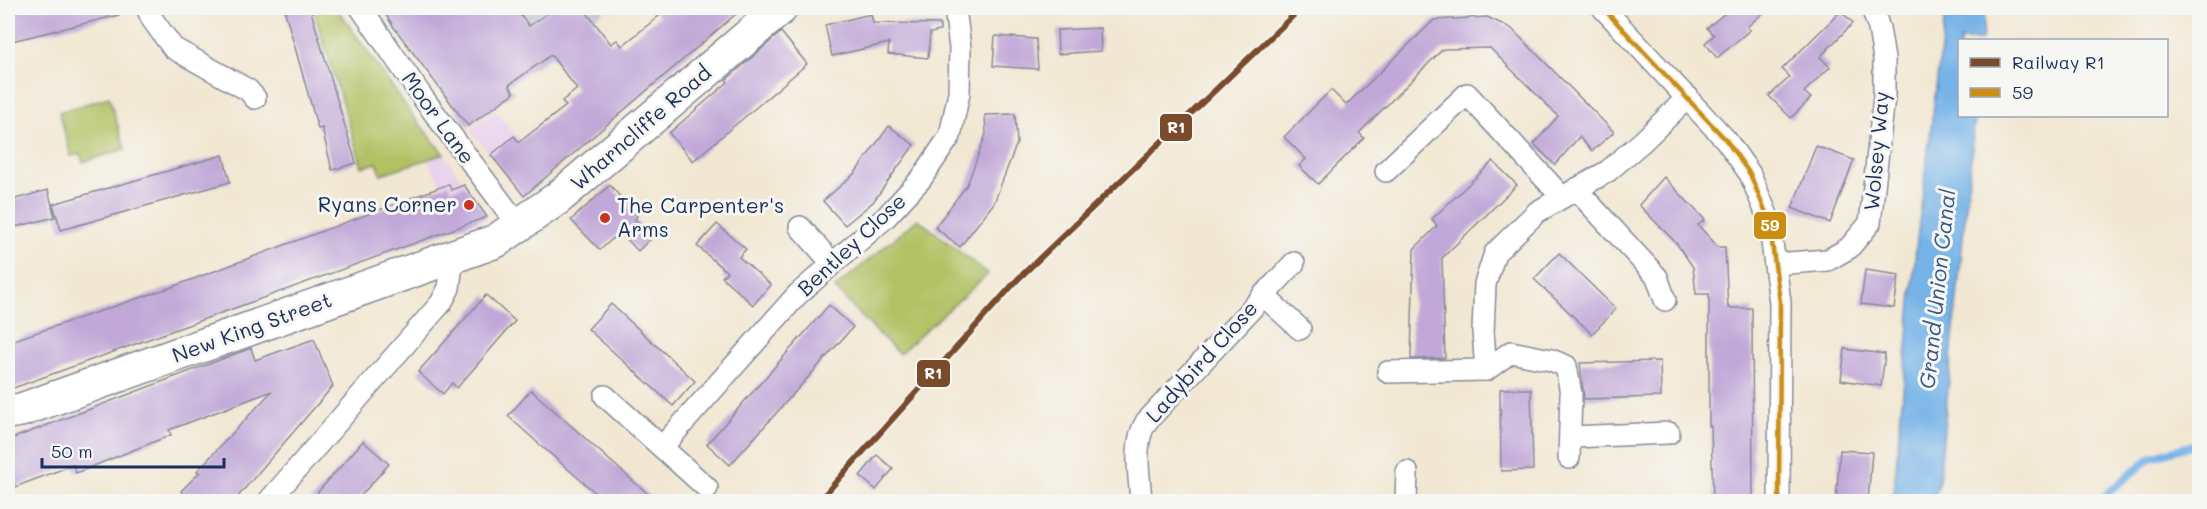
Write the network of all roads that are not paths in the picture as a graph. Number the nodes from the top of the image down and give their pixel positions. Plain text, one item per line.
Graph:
1 (147, 8) edge
2 (361, 8) edge
3 (955, 8) edge
4 (1603, 8) edge
5 (1872, 8) edge
6 (765, 13) edge
7 (1688, 97) junction
8 (255, 98) dead end
9 (1386, 171) dead end
10 (1569, 193) junction
11 (800, 227) dead end
12 (508, 234) junction
13 (453, 256) junction
14 (832, 263) junction
15 (1294, 263) dead end
16 (1775, 264) junction
17 (1263, 295) junction
18 (1665, 300) dead end
19 (1300, 329) dead end
20 (1486, 370) junction
21 (1388, 372) dead end
22 (605, 396) dead end
23 (8, 412) edge
24 (1669, 434) dead end
25 (1571, 437) junction
26 (662, 447) junction
27 (1569, 458) dead end
28 (1407, 472) dead end
29 (707, 488) dead end
30 (268, 501) edge
31 (1141, 501) edge
32 (1407, 501) edge
33 (1779, 501) edge

1 - 8 street
2 - 12 street, Moor Lane
3 - 14 street, Bentley Close
4 - 7 street
5 - 16 street, Wolsey Way
6 - 12 main road, Wharncliffe Road
7 - 10 street
7 - 16 street
9 - 10 street
10 - 18 street
10 - 20 street
11 - 14 street
12 - 13 main road, New King Street
13 - 23 main road, New King Street
13 - 30 street
14 - 26 street, Bentley Close
15 - 17 street, Ladybird Close
16 - 33 street
17 - 19 street, Ladybird Close
17 - 31 street, Ladybird Close
20 - 21 street
20 - 25 street
22 - 26 street
24 - 25 street
25 - 27 street
26 - 29 street
28 - 32 street

